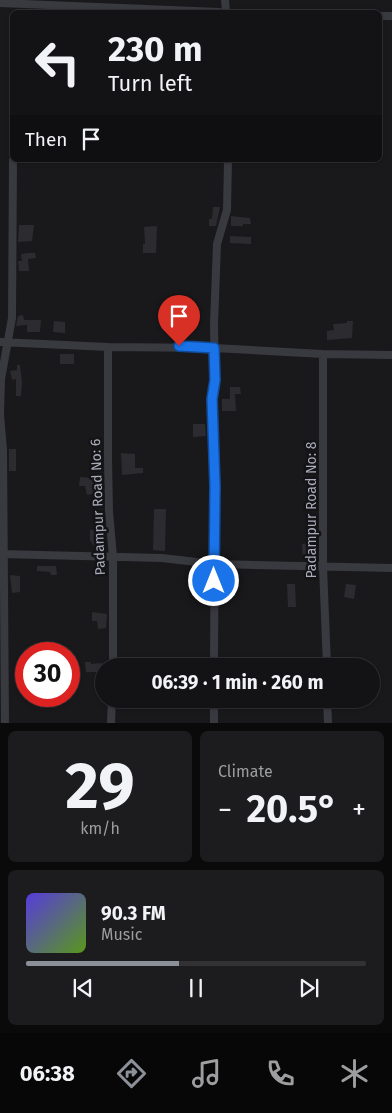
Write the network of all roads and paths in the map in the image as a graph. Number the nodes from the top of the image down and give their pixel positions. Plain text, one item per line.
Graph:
1 (0, 3) edge
2 (16, 5) edge
3 (161, 10) edge
4 (13, 162) edge
5 (228, 162) edge
6 (4, 342) edge
7 (108, 347) junction
8 (214, 348) junction
9 (323, 354) junction
10 (392, 355) edge
11 (2, 554) edge
12 (113, 557) junction
13 (214, 564) junction
14 (323, 567) junction
15 (392, 568) edge
16 (112, 658) edge
17 (214, 658) edge
18 (327, 658) edge
19 (112, 708) edge
20 (214, 708) edge
21 (327, 708) edge
22 (5, 723) edge
23 (111, 723) edge
24 (214, 723) edge
25 (328, 723) edge

1 - 2 street
2 - 3 street
4 - 6 street
5 - 8 street
6 - 7 street
6 - 11 street
7 - 8 street
7 - 12 street, Padampur Road No: 6
8 - 9 street
8 - 13 street
9 - 10 street
9 - 14 street, Padampur Road No: 8
11 - 12 street
11 - 22 street
12 - 13 street
12 - 16 street, Padampur Road No: 6
13 - 14 street
13 - 17 street
14 - 15 street
14 - 18 street, Padampur Road No: 8
19 - 23 street
20 - 24 street
21 - 25 street

